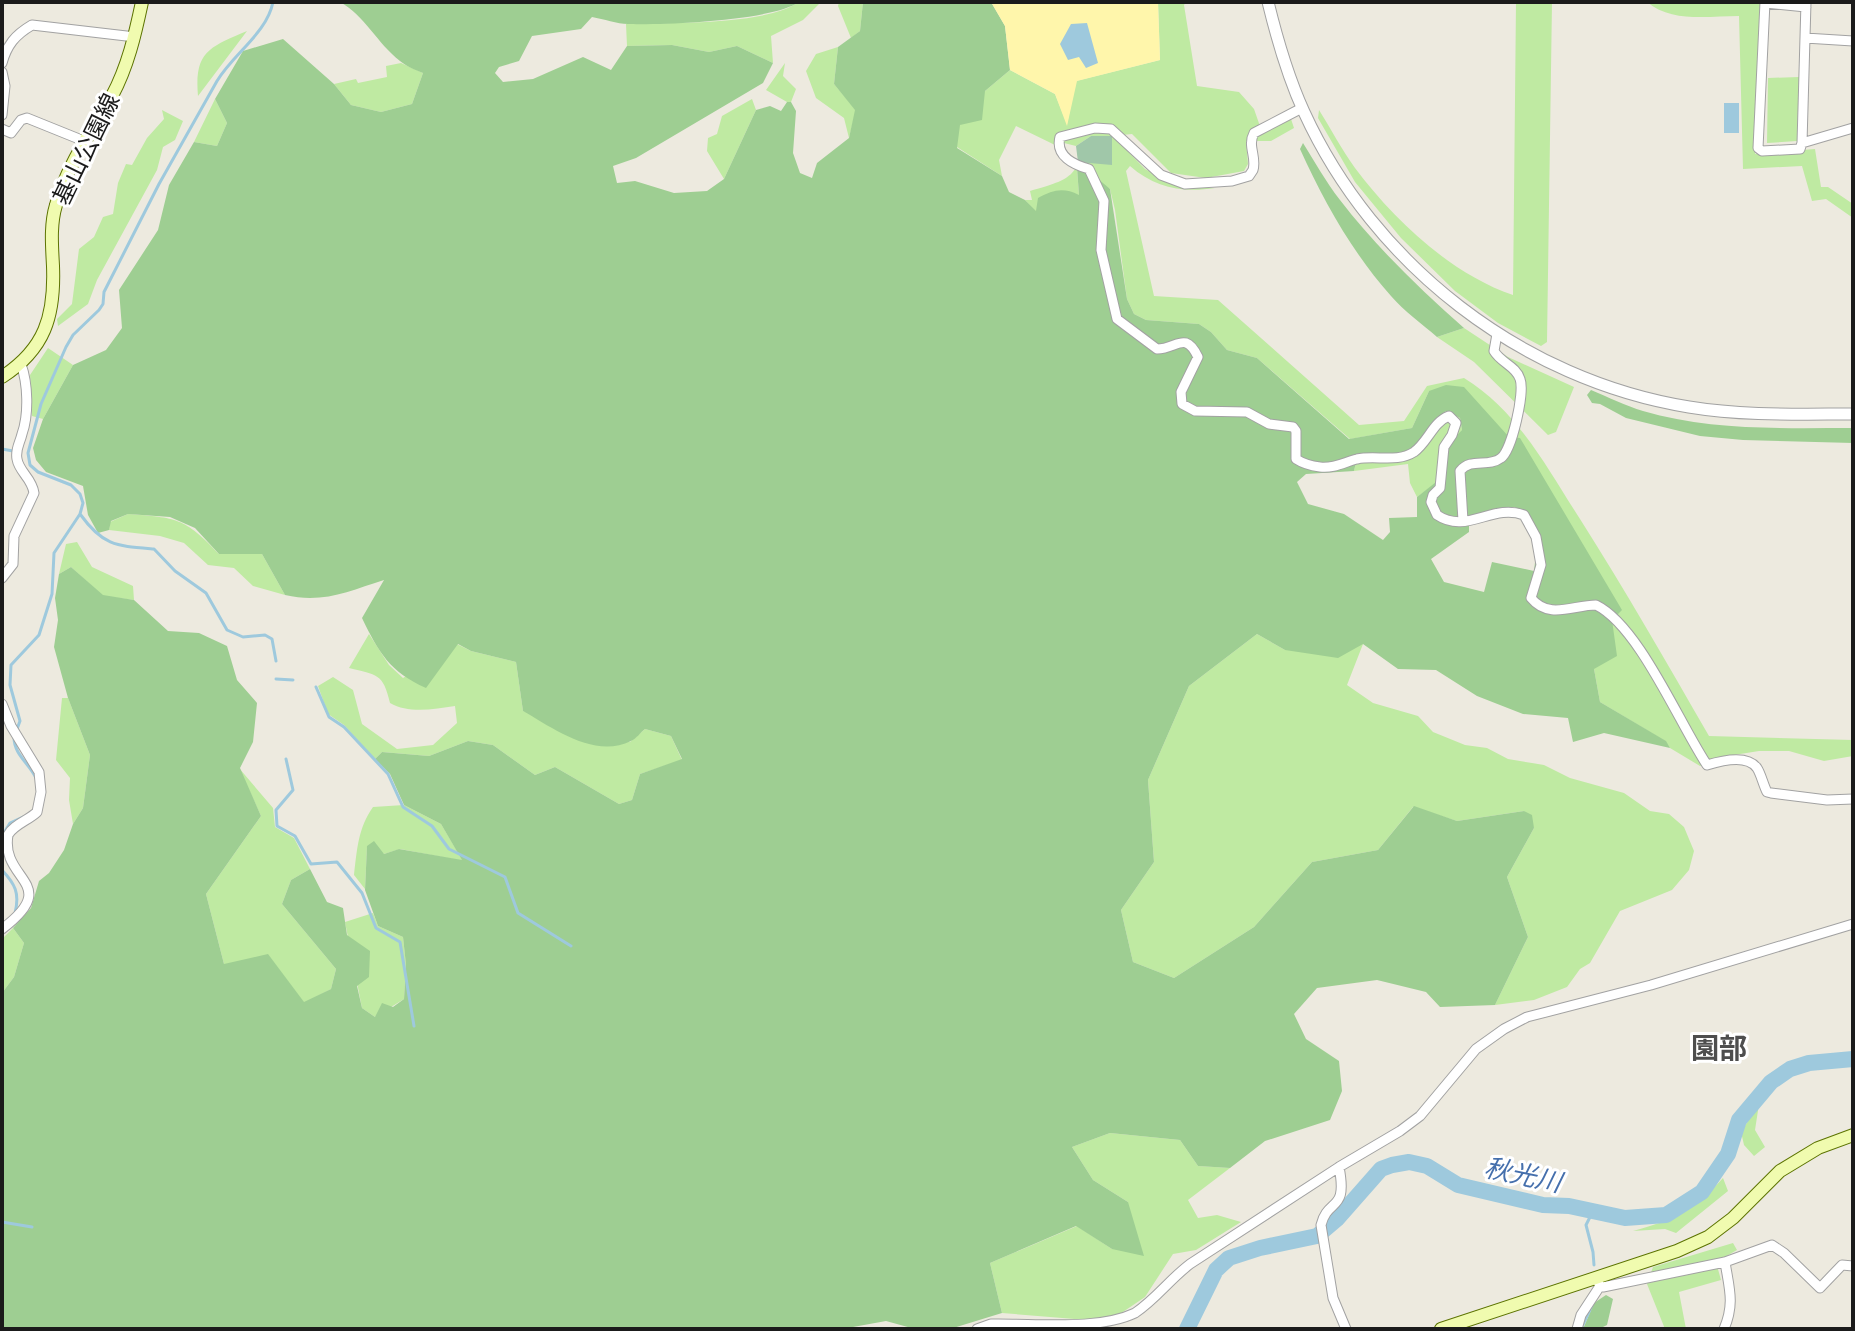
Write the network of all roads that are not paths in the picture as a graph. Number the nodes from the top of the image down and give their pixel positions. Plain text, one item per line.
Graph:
1 (142, 2) edge
2 (1268, 2) edge
3 (1765, 3) edge
4 (1806, 4) edge
5 (135, 37) junction
6 (1805, 38) junction
7 (1853, 41) edge
8 (2, 63) edge
9 (2, 72) edge
10 (1302, 108) junction
11 (2, 115) edge
12 (1853, 128) edge
13 (2, 129) edge
14 (84, 141) junction
15 (1802, 143) junction
16 (1497, 334) junction
17 (21, 364) junction
18 (2, 377) edge
19 (1853, 414) edge
20 (1463, 521) junction
21 (2, 578) edge
22 (2, 704) edge
23 (1853, 799) edge
24 (1853, 924) edge
25 (2, 929) edge
26 (1853, 1135) edge
27 (1339, 1167) junction
28 (1725, 1262) junction
29 (1853, 1266) edge
30 (1598, 1282) junction
31 (977, 1329) edge
32 (1346, 1329) edge
33 (1441, 1329) edge
34 (1577, 1329) edge
35 (1724, 1329) edge

1 - 5 main road, 基山公園線
2 - 10 street
3 - 4 street
3 - 15 street
4 - 6 street
5 - 8 street
5 - 14 main road, 基山公園線
6 - 7 street
6 - 15 street
9 - 11 street
10 - 16 street
10 - 20 street
12 - 15 street
13 - 14 street
14 - 17 main road, 基山公園線
16 - 19 street
16 - 20 street
17 - 18 main road, 基山公園線
17 - 21 street
20 - 23 street
22 - 25 street
24 - 27 street
26 - 30 main road
27 - 31 street
27 - 32 street
28 - 29 street
28 - 30 street
28 - 35 street
30 - 33 main road
30 - 34 street

